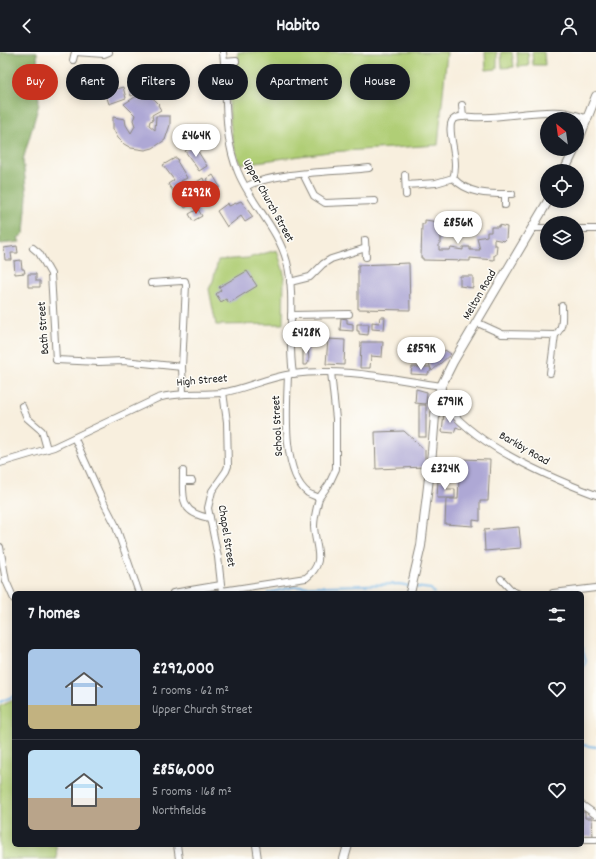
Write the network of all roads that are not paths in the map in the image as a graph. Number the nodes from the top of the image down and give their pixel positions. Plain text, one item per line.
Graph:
1 (75, 52) edge
2 (109, 52) edge
3 (223, 52) edge
4 (73, 60) dead end
5 (236, 61) dead end
6 (224, 62) junction
7 (596, 96) edge
8 (462, 105) dead end
9 (464, 117) junction
10 (588, 119) junction
11 (584, 128) edge
12 (370, 168) dead end
13 (303, 174) junction
14 (405, 175) dead end
15 (453, 178) junction
16 (406, 185) junction
17 (246, 187) junction
18 (505, 194) junction
19 (512, 194) dead end
20 (406, 195) dead end
21 (375, 201) dead end
22 (505, 205) dead end
23 (544, 208) edge
24 (533, 228) junction
25 (540, 228) edge
26 (584, 228) edge
27 (596, 229) edge
28 (366, 240) dead end
29 (33, 248) dead end
30 (366, 248) junction
31 (366, 257) dead end
32 (290, 282) junction
33 (151, 283) dead end
34 (562, 306) dead end
35 (349, 314) dead end
36 (291, 315) junction
37 (478, 323) junction
38 (555, 335) junction
39 (182, 367) junction
40 (331, 372) junction
41 (550, 373) dead end
42 (290, 374) junction
43 (441, 386) junction
44 (223, 392) junction
45 (183, 393) junction
46 (22, 406) dead end
47 (75, 439) junction
48 (47, 449) junction
49 (0, 463) edge
50 (183, 472) dead end
51 (183, 481) junction
52 (192, 481) dead end
53 (596, 495) edge
54 (184, 497) junction
55 (177, 498) dead end
56 (319, 498) junction
57 (210, 518) junction
58 (0, 547) edge
59 (1, 557) edge
60 (501, 579) dead end
61 (596, 588) edge
62 (222, 590) edge
63 (138, 591) edge
64 (206, 591) edge
65 (410, 591) edge
66 (512, 591) edge
67 (570, 591) edge
68 (12, 594) edge
69 (584, 806) edge
70 (596, 815) edge
71 (584, 839) edge
72 (596, 839) edge
73 (177, 847) edge
74 (256, 847) edge
75 (347, 847) edge
76 (179, 859) edge
77 (258, 859) edge
78 (344, 859) edge

1 - 2 street
1 - 4 street
3 - 6 street, Upper Church Street
5 - 6 street
6 - 17 street, Upper Church Street
7 - 10 street
8 - 9 street
9 - 10 street
9 - 15 street
10 - 11 street
12 - 13 street
13 - 17 street
13 - 21 street
14 - 16 street
15 - 16 street
15 - 18 street
16 - 20 street
17 - 32 street, Upper Church Street
18 - 19 street
18 - 22 street
23 - 24 street, Melton Road
24 - 25 street
24 - 37 street, Melton Road
26 - 27 street
28 - 30 street
29 - 39 street, Bath Street
30 - 31 street
30 - 32 street
32 - 36 street, Upper Church Street
33 - 39 street
34 - 38 street
35 - 36 street
36 - 42 street, Upper Church Street
37 - 38 street
37 - 43 street, Melton Road
38 - 41 street
39 - 45 street
40 - 42 street, High Street
40 - 43 street, High Street
40 - 56 street
42 - 44 street, High Street
42 - 56 street, School Street
43 - 53 street, Barkby Road
43 - 65 street, Melton Road
44 - 45 street, High Street
44 - 57 street, Chapel Street
45 - 47 street, High Street
46 - 48 street
47 - 48 street, High Street
47 - 63 street
48 - 49 street, High Street
50 - 51 street
51 - 52 street
51 - 54 street
54 - 55 street
54 - 57 street
56 - 62 street
57 - 62 street, Chapel Street
58 - 59 street
59 - 68 street
60 - 66 street
61 - 67 street
62 - 64 street
69 - 70 street
71 - 72 street
73 - 76 street
74 - 77 street
75 - 78 street

